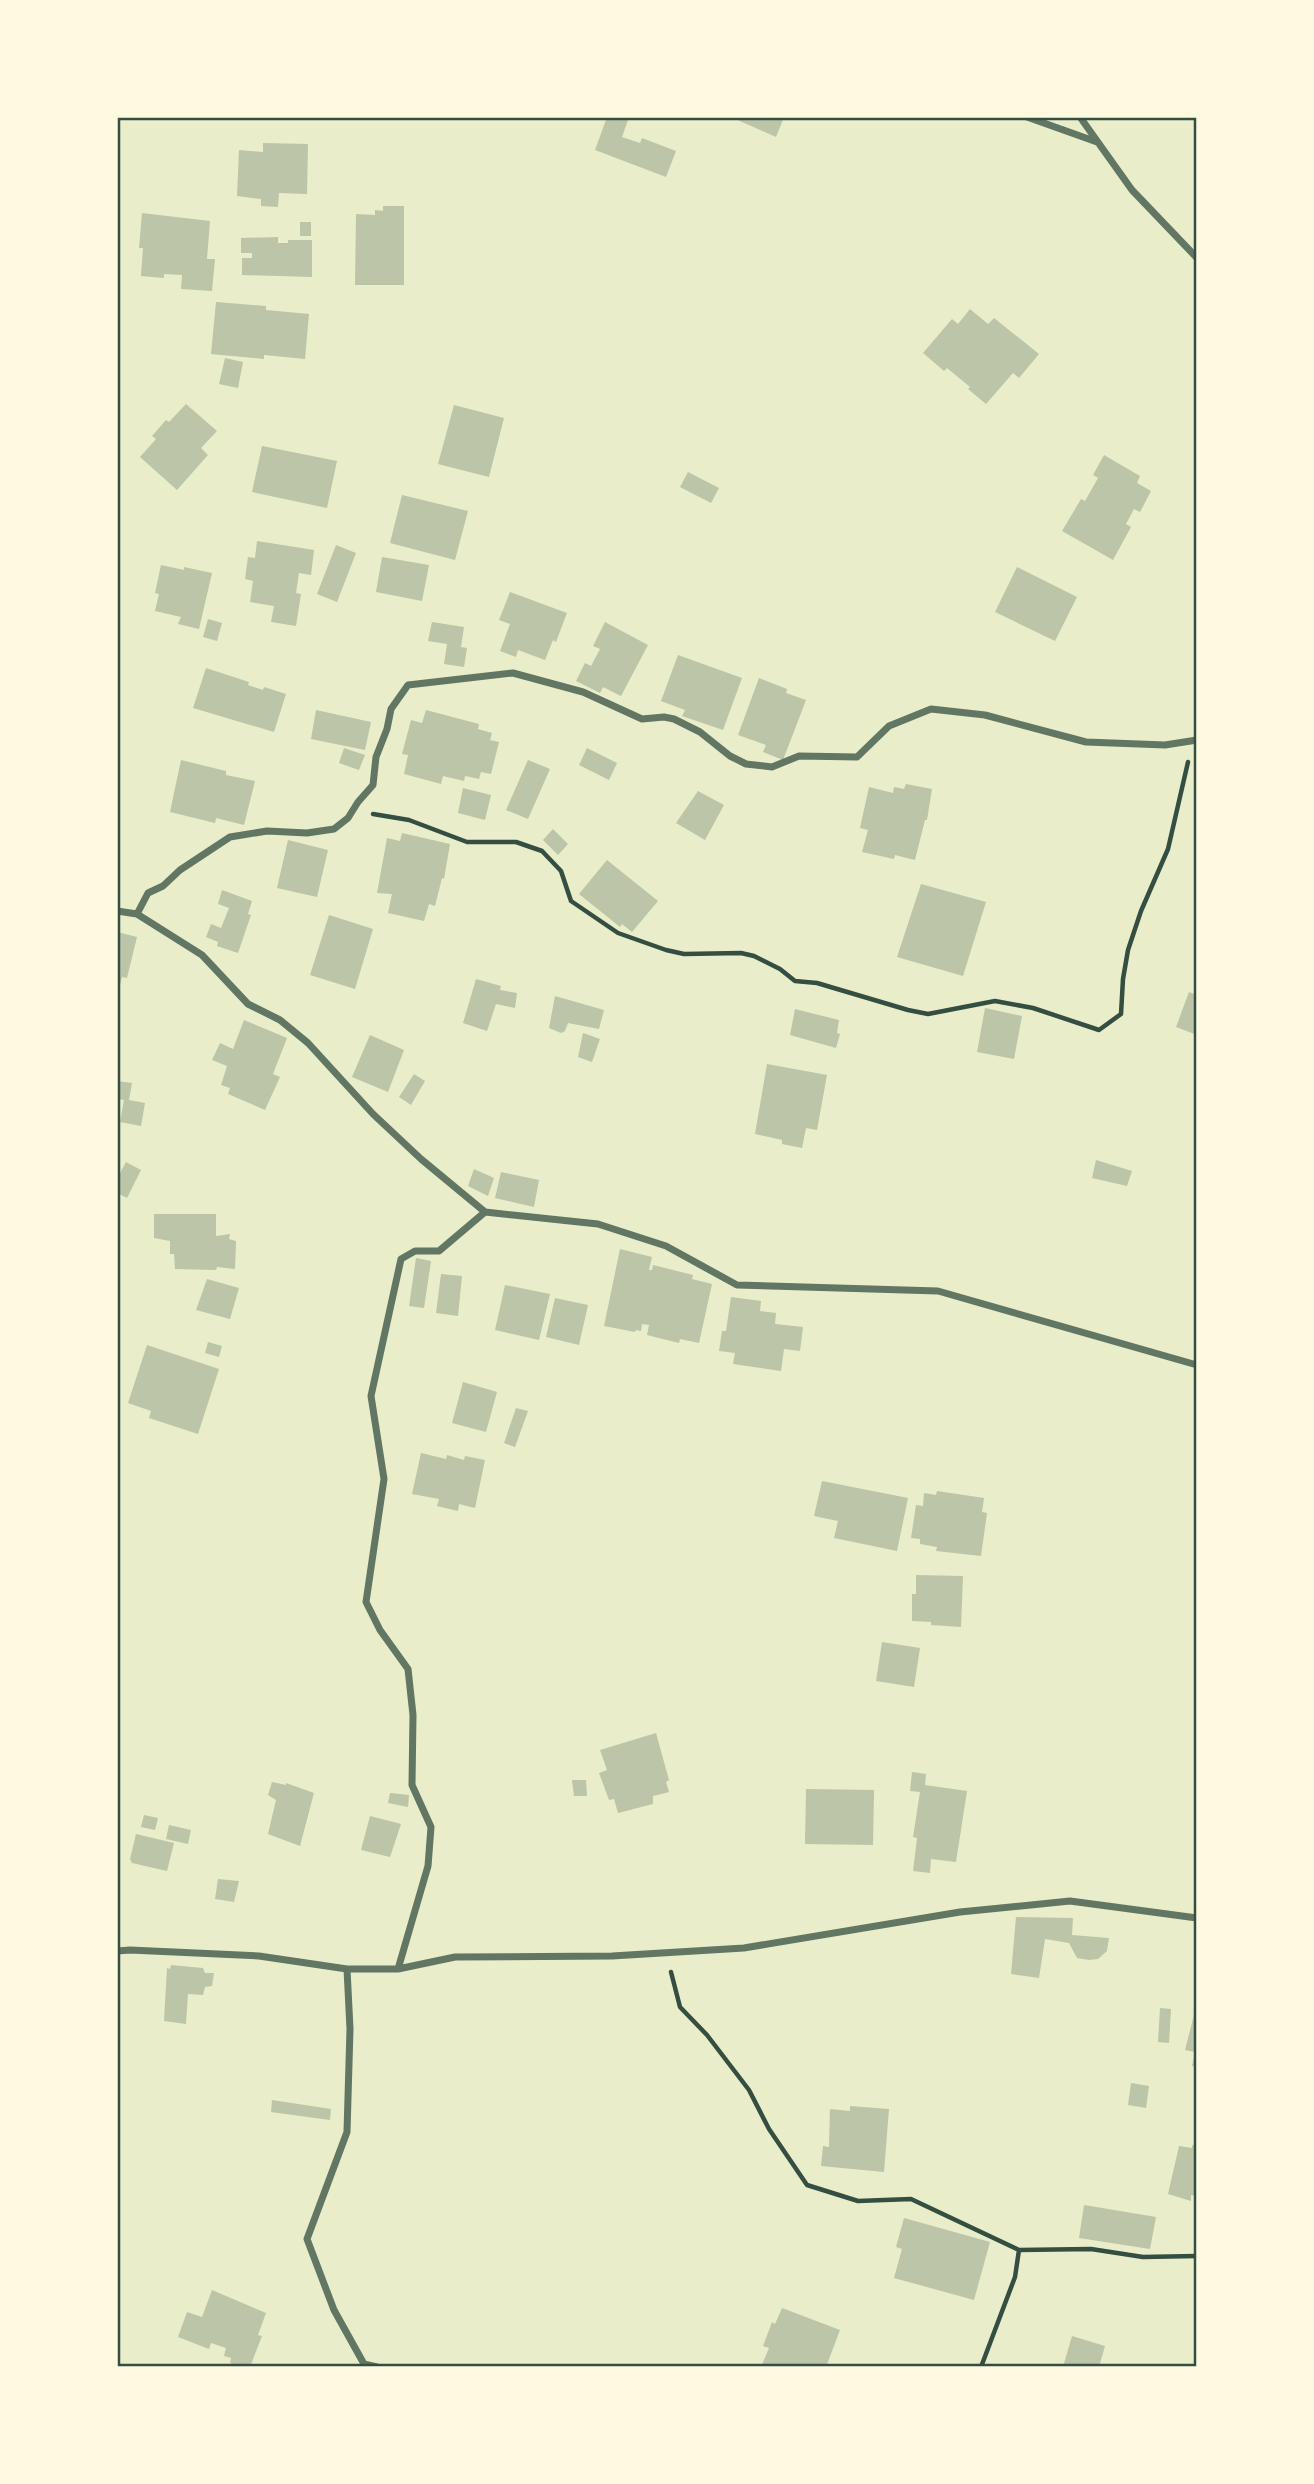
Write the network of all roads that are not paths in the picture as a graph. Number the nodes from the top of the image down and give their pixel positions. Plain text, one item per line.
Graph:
1 (1027, 117) edge
2 (1080, 117) edge
3 (1098, 142) junction
4 (1197, 258) edge
5 (1194, 741) edge
6 (117, 911) edge
7 (136, 914) junction
8 (485, 1212) junction
9 (1197, 1365) edge
10 (1197, 1918) edge
11 (117, 1951) edge
12 (347, 1969) junction
13 (398, 1969) junction
14 (377, 2367) edge

1 - 3 street
2 - 3 street
3 - 4 street
5 - 7 street
6 - 7 street
7 - 8 street
8 - 9 street
8 - 13 street
10 - 13 street
11 - 12 street
12 - 13 street
12 - 14 street

